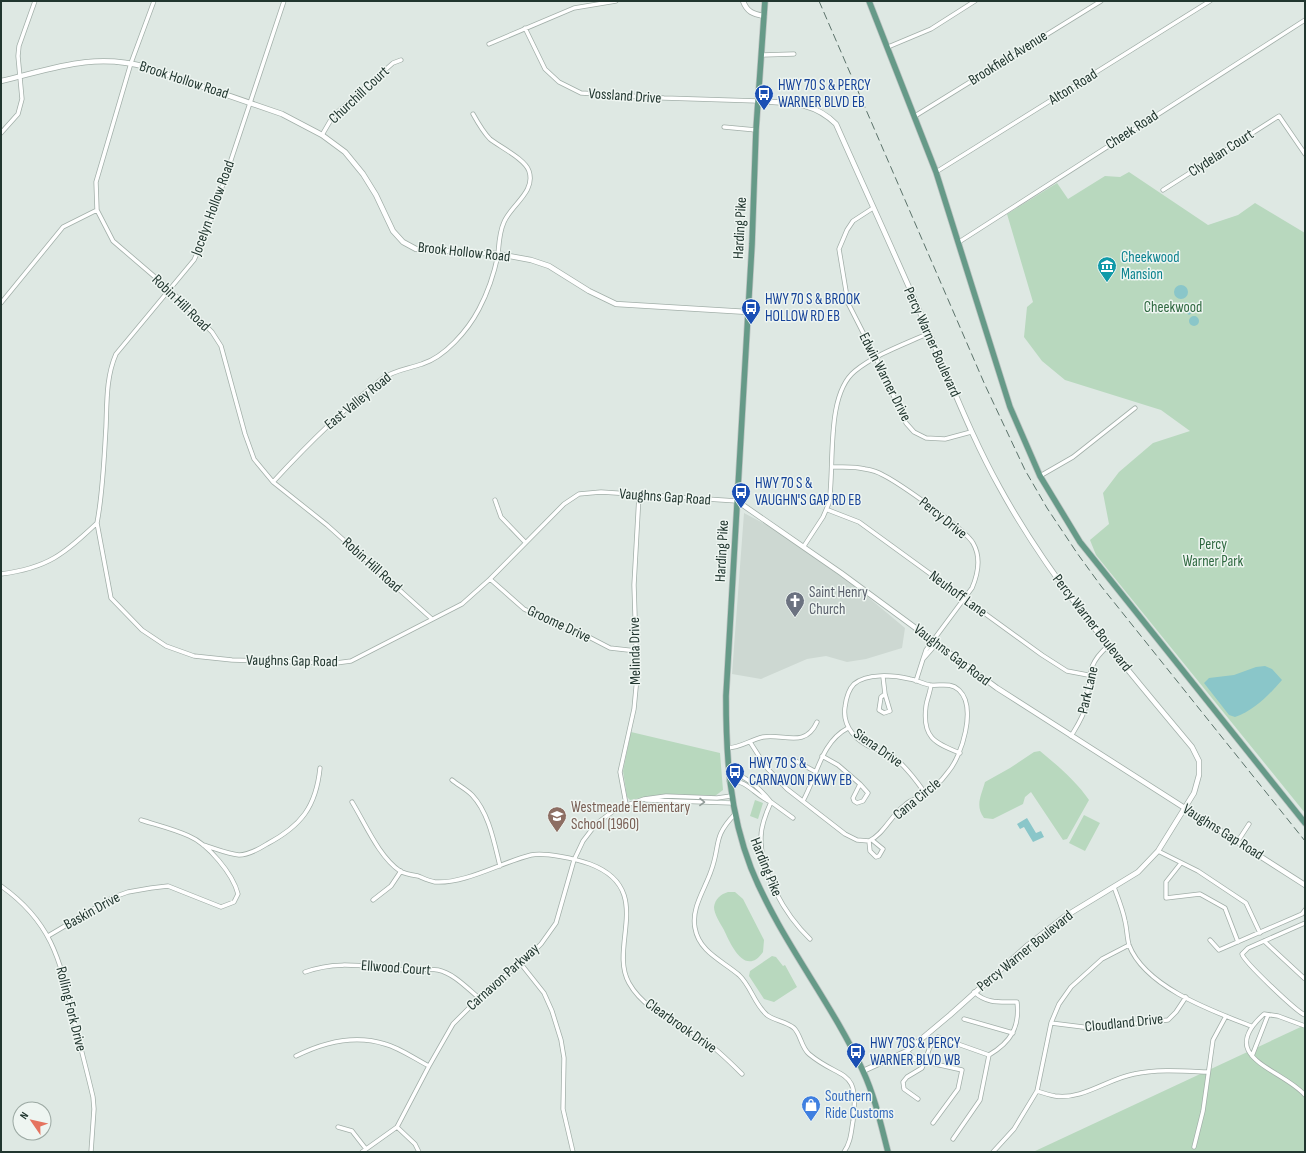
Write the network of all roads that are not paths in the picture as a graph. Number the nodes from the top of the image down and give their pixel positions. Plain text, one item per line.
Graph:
1 (35, 1) edge
2 (154, 1) edge
3 (284, 1) edge
4 (616, 1) edge
5 (743, 1) edge
6 (765, 1) edge
7 (869, 1) edge
8 (975, 1) edge
9 (1101, 1) edge
10 (1210, 1) edge
11 (764, 16) junction
12 (1305, 20) edge
13 (525, 28) junction
14 (490, 44) dead end
15 (888, 47) junction
16 (794, 54) dead end
17 (762, 55) junction
18 (401, 60) dead end
19 (131, 63) junction
20 (20, 76) junction
21 (1, 81) edge
22 (758, 101) junction
23 (250, 102) junction
24 (473, 114) dead end
25 (915, 116) junction
26 (724, 127) dead end
27 (756, 130) junction
28 (1, 133) edge
29 (322, 135) junction
30 (1305, 154) edge
31 (936, 172) junction
32 (1163, 190) dead end
33 (873, 208) junction
34 (97, 210) junction
35 (959, 242) junction
36 (498, 254) junction
37 (169, 289) junction
38 (1, 303) edge
39 (748, 312) junction
40 (929, 333) junction
41 (876, 358) junction
42 (1135, 408) dead end
43 (971, 432) junction
44 (832, 467) junction
45 (1040, 476) junction
46 (273, 482) junction
47 (639, 495) junction
48 (495, 500) dead end
49 (737, 501) junction
50 (828, 510) junction
51 (97, 523) junction
52 (525, 542) junction
53 (804, 546) junction
54 (1, 574) edge
55 (490, 579) junction
56 (965, 599) junction
57 (432, 619) junction
58 (935, 642) junction
59 (1108, 646) junction
60 (637, 651) junction
61 (1088, 675) junction
62 (883, 677) junction
63 (916, 681) junction
64 (930, 685) junction
65 (885, 694) junction
66 (817, 722) dead end
67 (848, 728) junction
68 (1071, 736) junction
69 (750, 742) junction
70 (726, 748) junction
71 (960, 753) junction
72 (822, 756) junction
73 (794, 760) dead end
74 (320, 768) dead end
75 (816, 772) junction
76 (728, 773) junction
77 (452, 780) dead end
78 (729, 781) junction
79 (860, 784) junction
80 (925, 793) junction
81 (731, 796) junction
82 (803, 801) junction
83 (352, 802) dead end
84 (635, 802) junction
85 (771, 802) junction
86 (732, 803) junction
87 (626, 804) junction
88 (1186, 808) junction
89 (735, 814) junction
90 (793, 818) dead end
91 (141, 820) dead end
92 (1305, 823) edge
93 (1249, 824) dead end
94 (870, 840) junction
95 (1238, 841) junction
96 (200, 844) junction
97 (1158, 852) junction
98 (574, 860) junction
99 (1181, 863) junction
100 (500, 866) junction
101 (401, 871) junction
102 (1305, 885) edge
103 (1, 886) edge
104 (1114, 887) junction
105 (373, 900) dead end
106 (1305, 910) edge
107 (1305, 923) edge
108 (1260, 933) junction
109 (48, 936) junction
110 (810, 938) dead end
111 (1210, 940) dead end
112 (1264, 941) junction
113 (1238, 942) junction
114 (1129, 945) junction
115 (521, 964) junction
116 (306, 972) dead end
117 (1305, 979) edge
118 (974, 992) junction
119 (1186, 996) junction
120 (478, 997) junction
121 (1268, 1015) junction
122 (1305, 1015) edge
123 (1226, 1016) junction
124 (964, 1019) dead end
125 (1051, 1023) junction
126 (1251, 1026) junction
127 (1305, 1026) edge
128 (1013, 1033) junction
129 (907, 1051) junction
130 (989, 1055) junction
131 (296, 1056) dead end
132 (1252, 1056) junction
133 (925, 1062) junction
134 (429, 1066) junction
135 (863, 1072) junction
136 (1208, 1072) junction
137 (742, 1074) dead end
138 (1037, 1091) junction
139 (1305, 1096) edge
140 (918, 1099) dead end
141 (933, 1123) dead end
142 (338, 1126) dead end
143 (397, 1127) junction
144 (953, 1139) dead end
145 (1194, 1147) dead end
146 (366, 1149) junction
147 (91, 1152) edge
148 (362, 1152) edge
149 (419, 1152) edge
150 (573, 1152) edge
151 (844, 1152) edge
152 (888, 1152) edge
153 (993, 1152) edge

1 - 20 street
2 - 19 street, Robin Hill Road
3 - 23 street, Jocelyn Hollow Road
4 - 13 street
5 - 11 street
6 - 11 main road, Harding Pike
7 - 15 main road
8 - 15 street
9 - 25 street, Brookfield Avenue
10 - 31 street, Alton Road
11 - 17 main road, Harding Pike
12 - 35 street, Cheek Road
13 - 14 street
13 - 22 street, Vossland Drive
15 - 25 main road
16 - 17 street
17 - 22 main road, Harding Pike
18 - 29 street, Churchill Court
19 - 20 street, Brook Hollow Road
19 - 23 street, Brook Hollow Road
19 - 34 street, Robin Hill Road
20 - 21 street, Brook Hollow Road
20 - 28 street
22 - 27 main road, Harding Pike
22 - 33 street, Percy Warner Boulevard
23 - 29 street, Brook Hollow Road
23 - 37 street, Jocelyn Hollow Road
24 - 36 street, East Valley Road
25 - 31 main road
26 - 27 street
27 - 39 main road, Harding Pike
29 - 36 street, Brook Hollow Road
30 - 32 street, Clydelan Court
31 - 35 main road
33 - 40 street, Percy Warner Boulevard
33 - 41 street, Edwin Warner Drive
34 - 37 street, Robin Hill Road
34 - 38 street
35 - 45 main road
36 - 39 street, Brook Hollow Road
36 - 46 street, East Valley Road
37 - 46 street, Robin Hill Road
37 - 51 street, Jocelyn Hollow Road
39 - 49 main road, Harding Pike
40 - 41 street
40 - 43 street, Percy Warner Boulevard
41 - 43 street, Edwin Warner Drive
41 - 44 street
42 - 45 street
43 - 59 street, Percy Warner Boulevard
44 - 50 street
44 - 56 street, Percy Drive
45 - 92 main road
46 - 57 street, Robin Hill Road
47 - 49 street, Vaughns Gap Road
47 - 52 street, Vaughns Gap Road
47 - 60 street, Melinda Drive
48 - 52 street
49 - 53 street, Vaughns Gap Road
49 - 70 main road, Harding Pike
50 - 53 street
50 - 56 street, Neuhoff Lane
51 - 54 street
51 - 57 street, Vaughns Gap Road
52 - 55 street, Vaughns Gap Road
53 - 58 street, Vaughns Gap Road
55 - 57 street, Vaughns Gap Road
55 - 60 street, Groome Drive
56 - 58 street, Percy Drive
56 - 61 street, Neuhoff Lane
58 - 63 street, Percy Drive
58 - 68 street, Vaughns Gap Road
59 - 61 street, Park Lane
59 - 88 street, Percy Warner Boulevard
60 - 87 street, Melinda Drive
61 - 68 street, Park Lane
62 - 63 street, Siena Drive
62 - 65 street
62 - 67 street, Siena Drive
63 - 64 street, Siena Drive
64 - 71 street
64 - 71 street, Cana Circle
65 - 65 street
66 - 69 street
67 - 72 street
67 - 80 street, Siena Drive
68 - 88 street, Vaughns Gap Road
69 - 70 street
69 - 82 street
70 - 76 main road, Harding Pike
71 - 80 street, Cana Circle
72 - 75 street
72 - 79 street
73 - 75 street
74 - 96 street
75 - 82 street
76 - 78 main road, Harding Pike
76 - 85 street
77 - 100 street
78 - 81 main road, Harding Pike
78 - 85 street
79 - 79 street
80 - 94 street, Cana Circle
81 - 84 street, Carnavon Parkway
81 - 86 main road, Harding Pike
82 - 94 street
83 - 101 street, Clearbrook Drive
84 -> 86 street, Carnavon Parkway
84 - 87 street, Carnavon Parkway
85 - 90 street
85 - 110 street
86 - 89 main road, Harding Pike
87 - 98 street, Carnavon Parkway
88 - 95 street, Vaughns Gap Road
88 - 97 street, Percy Warner Boulevard
89 - 135 main road, Harding Pike
89 - 151 street
91 - 96 street, Baskin Drive
93 - 95 street
94 - 94 street
95 - 102 street, Vaughns Gap Road
96 - 109 street, Baskin Drive
97 - 99 street
97 - 104 street, Percy Warner Boulevard
98 - 100 street, Clearbrook Drive
98 - 115 street, Carnavon Parkway
98 - 137 street, Clearbrook Drive
99 - 108 street
99 - 113 street
100 - 101 street, Clearbrook Drive
101 - 105 street
103 - 109 street, Rolling Fork Drive
104 - 114 street
104 - 118 street, Percy Warner Boulevard
106 - 108 street
107 - 112 street
108 - 113 street
109 - 147 street, Rolling Fork Drive
111 - 113 street
112 - 117 street
112 - 122 street
114 - 119 street
114 - 125 street
115 - 120 street, Carnavon Parkway
115 - 150 street
116 - 120 street, Ellwood Court
118 - 128 street
118 - 129 street, Percy Warner Boulevard
119 - 123 street
119 - 125 street, Cloudland Drive
120 - 134 street, Carnavon Parkway
121 - 126 street
121 - 127 street
121 - 132 street
123 - 126 street
123 - 136 street
124 - 128 street
125 - 138 street
126 - 132 street
128 - 130 street
129 - 133 street
129 - 135 street, Percy Warner Boulevard
130 - 133 street
130 - 144 street
131 - 134 street
132 - 139 street
133 - 140 street
133 - 141 street
134 - 143 street, Carnavon Parkway
135 - 152 main road, Harding Pike
136 - 138 street
136 - 145 street
138 - 153 street
142 - 146 street
143 - 146 street, Carnavon Parkway
143 - 149 street
146 - 148 street, Carnavon Parkway

